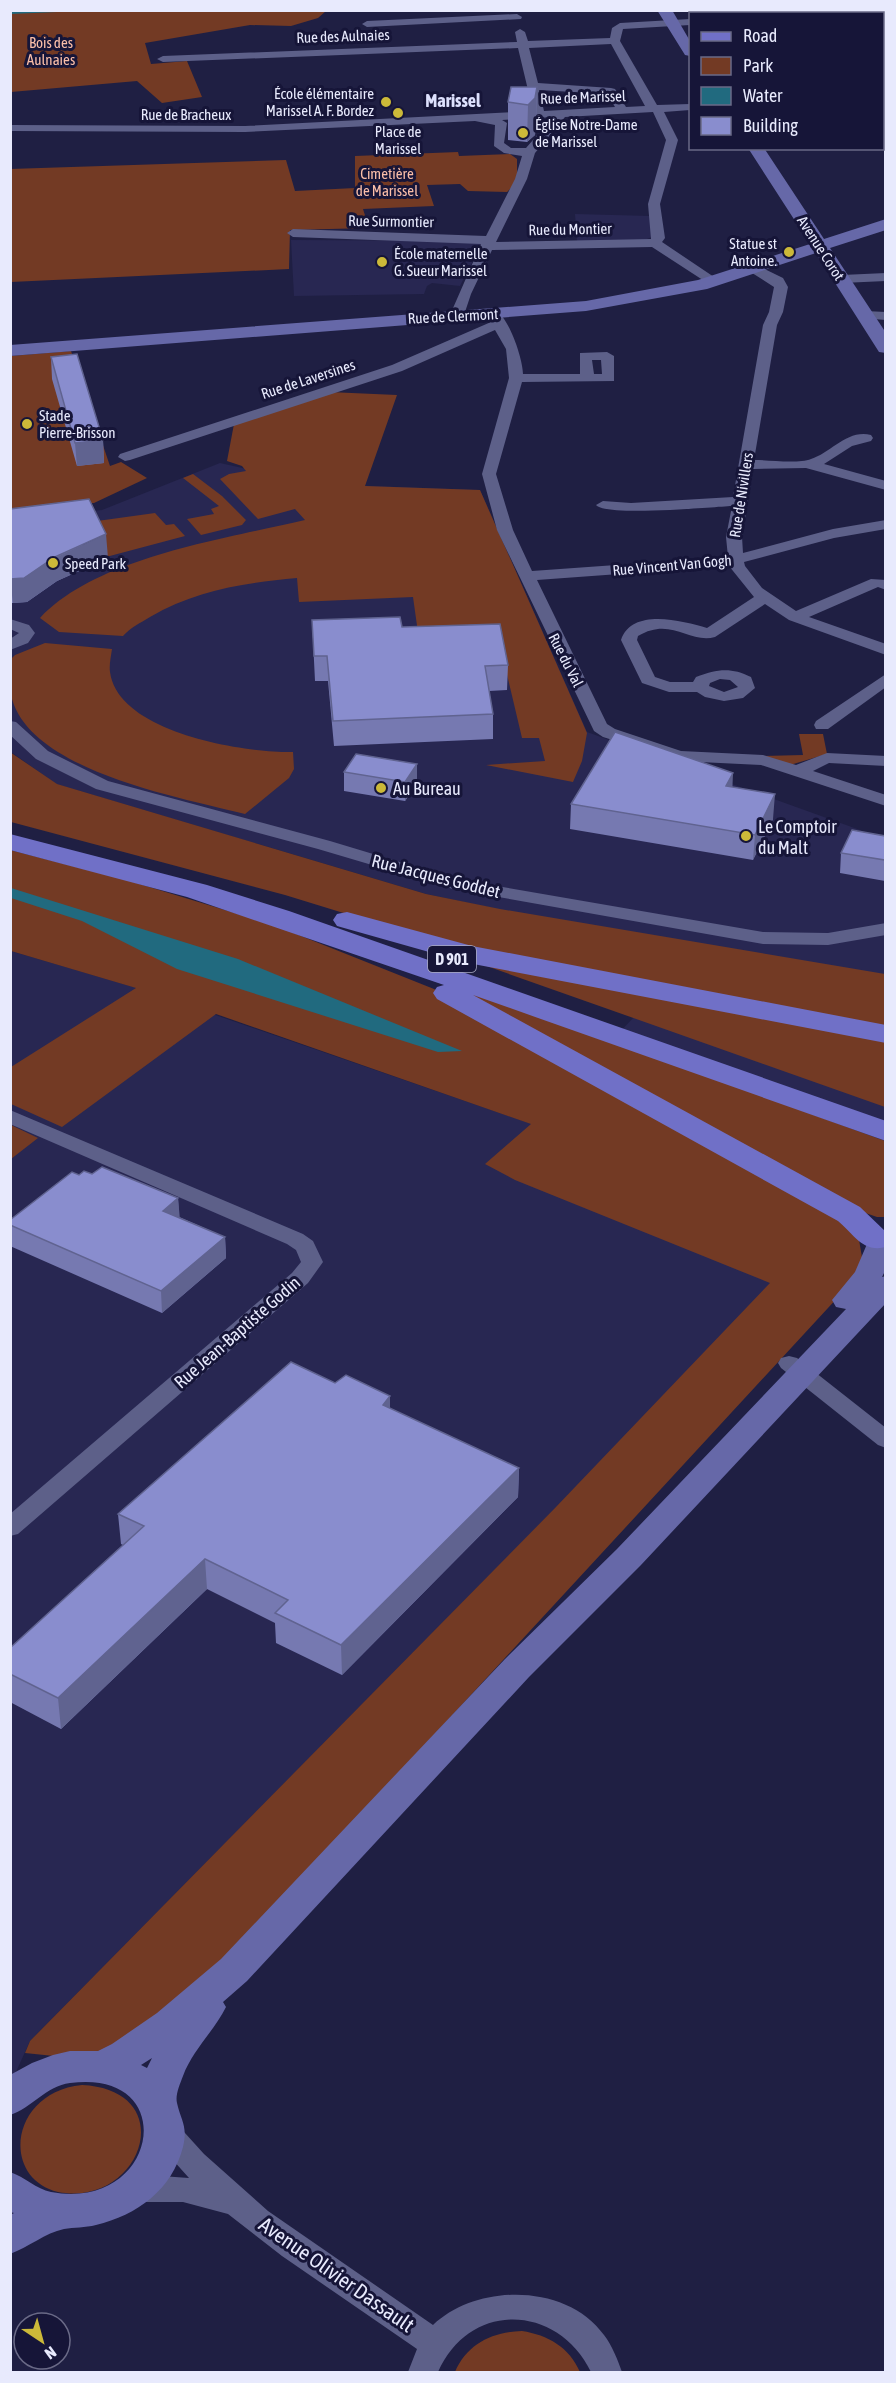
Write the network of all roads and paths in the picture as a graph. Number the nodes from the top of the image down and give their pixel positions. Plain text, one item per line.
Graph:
1 (517, 14) edge
2 (428, 16) edge
3 (677, 18) edge
4 (367, 24) dead end
5 (689, 39) edge
6 (615, 41) junction
7 (523, 46) junction
8 (689, 49) edge
9 (163, 59) dead end
10 (532, 86) junction
11 (689, 107) edge
12 (655, 109) junction
13 (622, 110) junction
14 (539, 113) junction
15 (559, 113) junction
16 (441, 117) junction
17 (362, 121) joint
18 (10, 128) edge
19 (757, 150) edge
20 (768, 150) edge
21 (522, 152) junction
22 (885, 224) edge
23 (292, 233) dead end
24 (488, 243) junction
25 (655, 243) junction
26 (826, 244) junction
27 (754, 268) junction
28 (885, 277) edge
29 (848, 279) junction
30 (712, 282) junction
31 (458, 315) junction
32 (496, 319) junction
33 (878, 319) edge
34 (885, 348) edge
35 (10, 351) edge
36 (516, 378) junction
37 (587, 378) dead end
38 (867, 438) dead end
39 (125, 457) dead end
40 (747, 465) junction
41 (812, 465) junction
42 (885, 486) edge
43 (739, 501) junction
44 (603, 505) dead end
45 (885, 524) edge
46 (735, 560) junction
47 (526, 576) junction
48 (882, 578) edge
49 (764, 597) junction
50 (795, 617) junction
51 (10, 624) edge
52 (10, 645) edge
53 (885, 650) edge
54 (885, 679) edge
55 (701, 687) dead end
56 (822, 725) dead end
57 (10, 726) edge
58 (885, 761) edge
59 (798, 771) junction
60 (885, 801) edge
61 (10, 829) edge
62 (10, 842) edge
63 (305, 918) junction
64 (885, 929) edge
65 (885, 1034) edge
66 (885, 1115) edge
67 (10, 1116) edge
68 (885, 1132) edge
69 (881, 1245) edge
70 (885, 1285) edge
71 (795, 1368) junction
72 (885, 1440) edge
73 (10, 1528) edge
74 (234, 1970) junction
75 (103, 2067) junction
76 (20, 2083) edge
77 (161, 2116) junction
78 (10, 2189) edge
79 (135, 2189) junction
80 (238, 2205) junction
81 (65, 2211) junction
82 (10, 2236) edge
83 (436, 2344) junction
84 (423, 2373) edge
85 (607, 2373) edge

1 - 2 street
1 - 7 street
2 - 4 street
3 - 5 main road
3 - 6 street
3 - 8 main road
6 - 7 street, Rue des Aulnaies
6 - 12 street
7 - 9 street, Rue des Aulnaies
7 - 10 street
10 - 13 street
10 - 14 street
11 - 12 street, Rue de Marissel
12 - 13 street, Rue de Marissel
12 - 25 street
13 - 15 street, Rue de Marissel
14 - 15 street, Rue de Marissel
14 - 16 street, Rue de Marissel
15 - 21 street
16 - 17 street, Rue de Marissel
16 - 21 street, Rue de Marissel
17 - 18 street, Rue de Bracheux
19 - 26 main road, Avenue Corot
20 - 26 main road, Avenue Corot
21 - 24 street
22 - 26 main road, Rue de Clermont
23 - 24 street, Rue Surmontier
24 - 25 street, Rue du Montier
24 - 31 street
25 - 30 street
26 - 27 main road, Rue de Clermont
26 - 29 main road, Avenue Corot
27 - 30 main road, Rue de Clermont
27 - 40 street, Rue de Nivillers
28 - 29 street
29 - 33 main road, Avenue Corot
30 - 32 main road, Rue de Clermont
31 - 32 main road, Rue de Clermont
31 - 35 main road, Rue de Clermont
32 - 36 street, Rue du Val
32 - 39 street, Rue de Laversines
33 - 34 main road, Avenue Corot
36 - 37 street
36 - 47 street, Rue du Val
38 - 41 street
40 - 41 street
40 - 43 street, Rue de Nivillers
41 - 42 street
43 - 44 street
43 - 46 street, Rue de Nivillers
45 - 46 street, Rue Vincent Van Gogh
46 - 47 street, Rue Vincent Van Gogh
46 - 49 street, Rue de Nivillers
47 - 59 street, Rue du Val
48 - 50 street
49 - 50 street, Rue de Nivillers
49 - 55 street
50 - 53 street, Rue de Nivillers
51 - 52 street
54 - 56 street
57 - 64 street, Rue Jacques Goddet
58 - 59 street
59 - 60 street, Rue du Val
61 - 63 main road, D 901
62 - 63 main road, D 901
63 - 65 main road
63 - 66 main road, D 901
63 - 68 main road, D 901
63 - 69 main road
67 - 73 street, Rue Jean-Baptiste Godin
69 - 71 main road
70 - 71 main road
71 - 72 street
71 - 74 main road
74 - 75 main road
74 - 77 main road
75 - 76 main road
75 - 77 main road
77 - 79 main road
77 - 80 street, Avenue Olivier Dassault
78 - 81 main road
79 - 80 street, Avenue Olivier Dassault
79 - 81 main road
80 - 83 street, Avenue Olivier Dassault
81 - 82 main road
83 - 84 street
83 - 85 street

